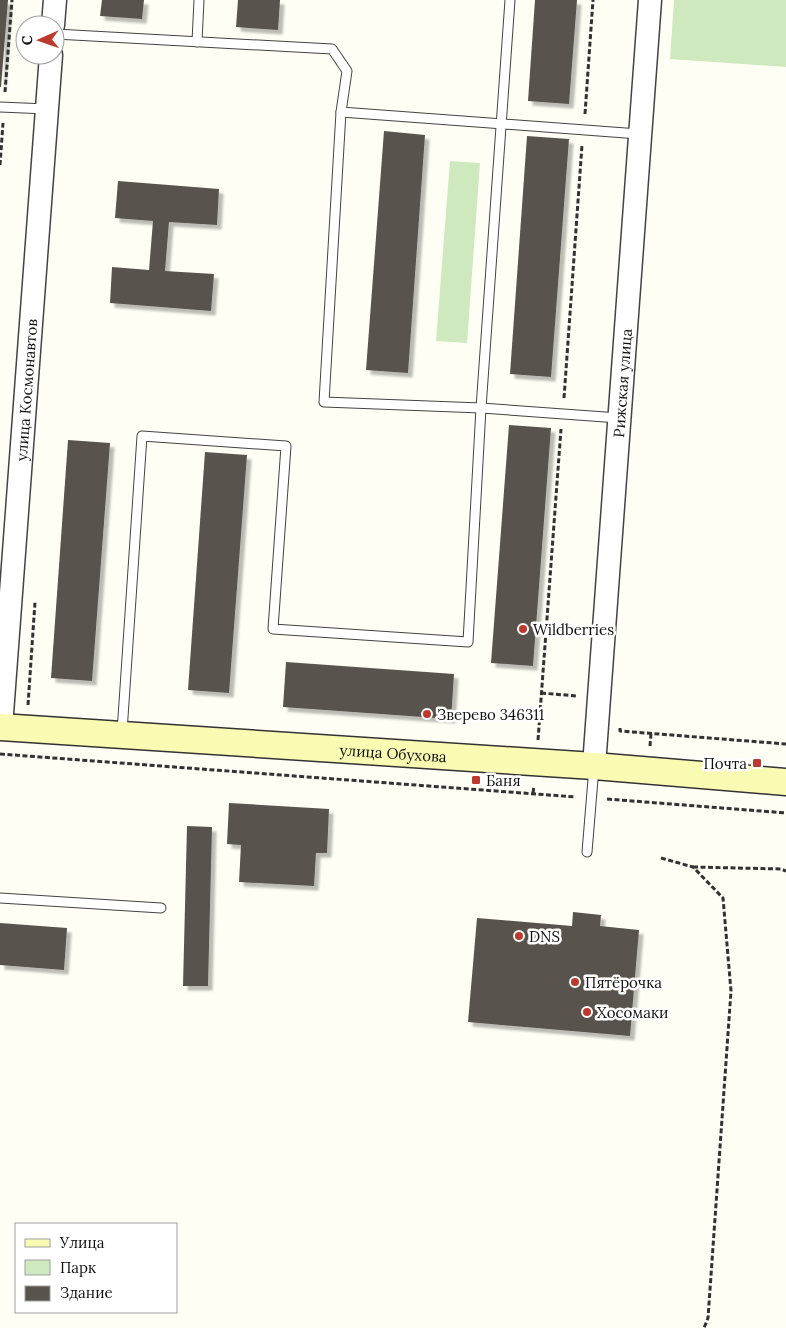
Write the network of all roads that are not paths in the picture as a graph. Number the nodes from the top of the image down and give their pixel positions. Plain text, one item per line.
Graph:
1 (55, 0) edge
2 (199, 0) edge
3 (510, 0) edge
4 (650, 0) edge
5 (54, 15) edge
6 (65, 35) edge
7 (198, 42) junction
8 (49, 65) edge
9 (2, 107) edge
10 (46, 109) junction
11 (341, 112) junction
12 (501, 125) junction
13 (640, 134) junction
14 (481, 408) junction
15 (619, 418) junction
16 (1, 727) edge
17 (122, 735) junction
18 (594, 766) junction
19 (786, 782) edge
20 (587, 852) dead end
21 (0, 898) edge
22 (161, 908) dead end

1 - 5 street
2 - 7 lane
3 - 12 lane
4 - 13 street, Рижская улица
6 - 7 lane
7 - 11 lane
8 - 10 street, улица Космонавтов
9 - 10 lane
10 - 16 street, улица Космонавтов
11 - 12 lane
11 - 14 lane
12 - 13 lane
12 - 14 lane
13 - 15 street, Рижская улица
14 - 15 lane
14 - 17 lane
15 - 18 street, Рижская улица
16 - 17 main road, улица Обухова
17 - 18 main road, улица Обухова
18 - 19 main road, улица Обухова
18 - 20 lane
21 - 22 lane

